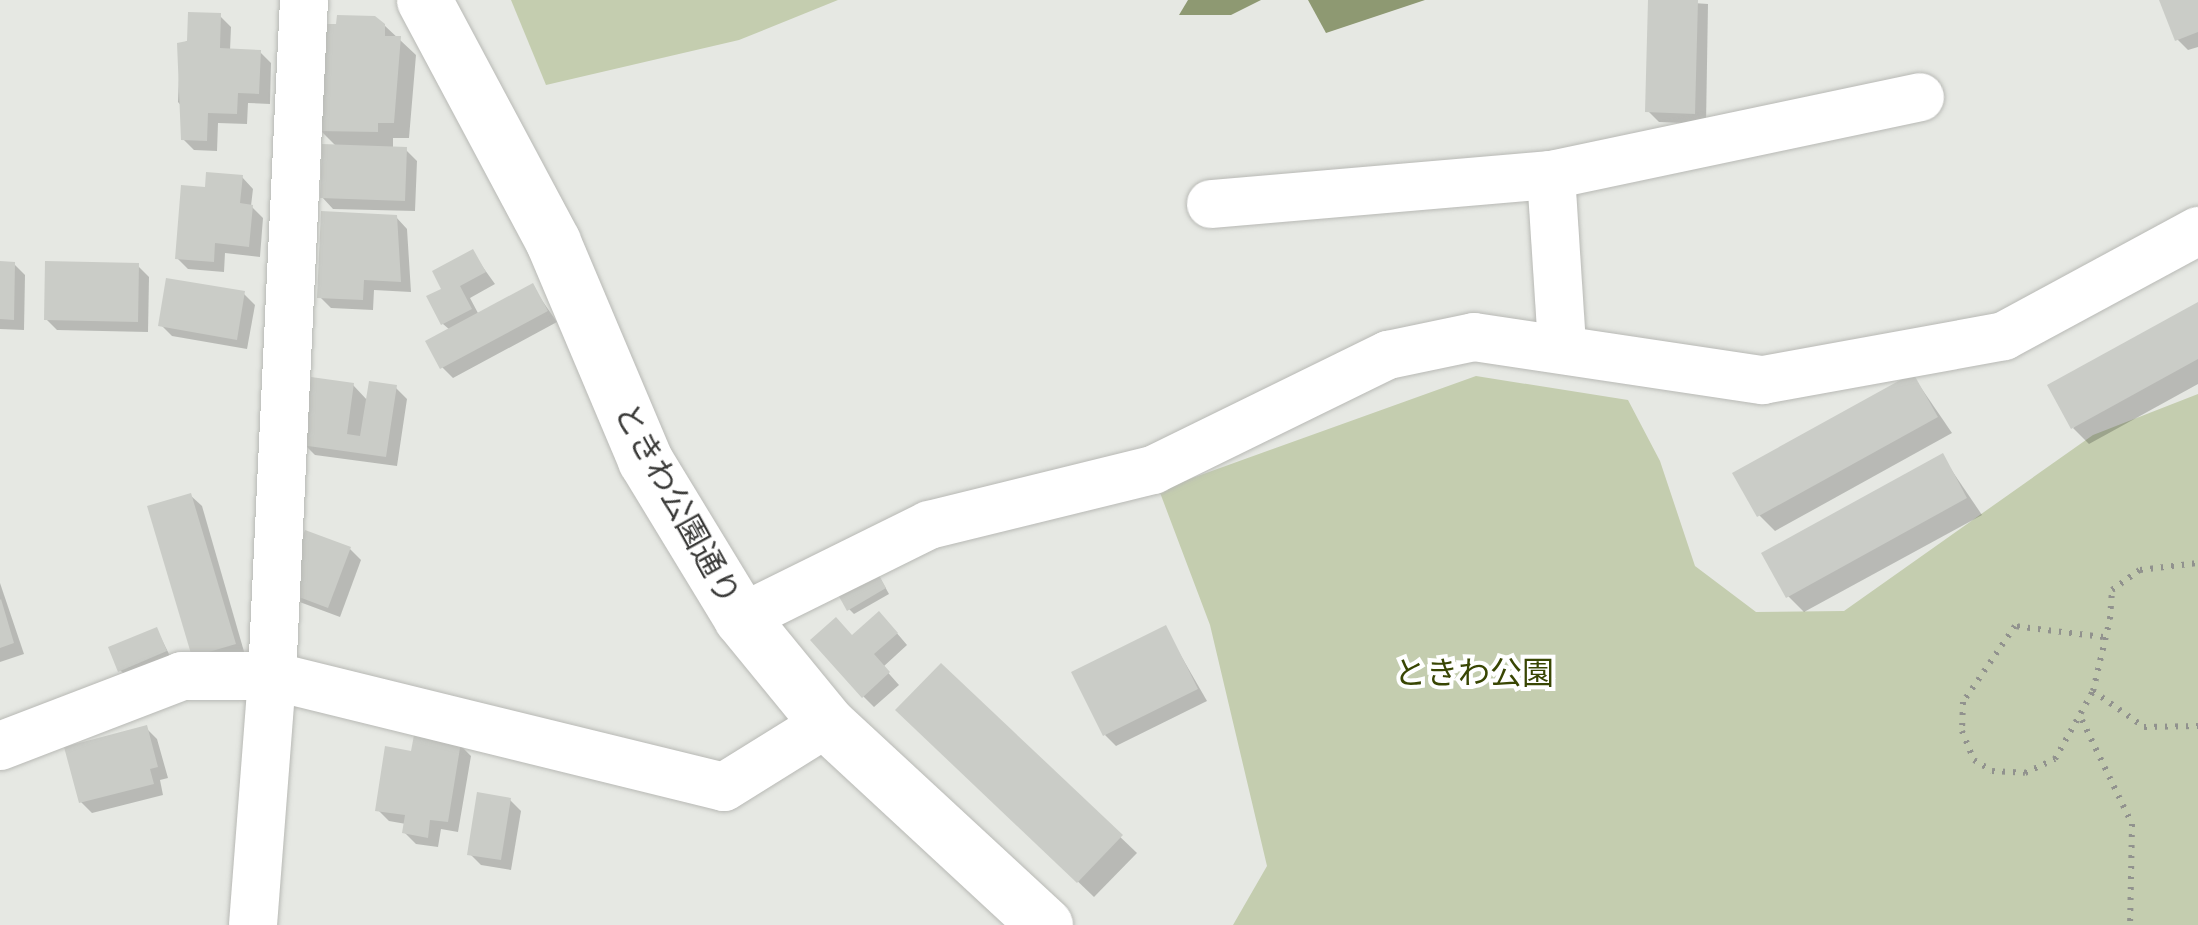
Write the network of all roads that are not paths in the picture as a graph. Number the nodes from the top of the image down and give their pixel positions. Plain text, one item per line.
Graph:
1 (304, 0) edge
2 (424, 0) edge
3 (1920, 96) dead end
4 (1551, 175) junction
5 (1211, 204) dead end
6 (2198, 231) edge
7 (1562, 346) junction
8 (741, 618) junction
9 (272, 676) junction
10 (827, 723) junction
11 (0, 746) edge
12 (254, 925) edge
13 (1046, 925) edge

1 - 9 street
2 - 8 street, ときわ公園通り
3 - 4 street
4 - 5 street
4 - 7 street
6 - 7 street
7 - 8 street
8 - 10 street, ときわ公園通り
9 - 10 street
9 - 11 street
9 - 12 street
10 - 13 street, ときわ公園通り

